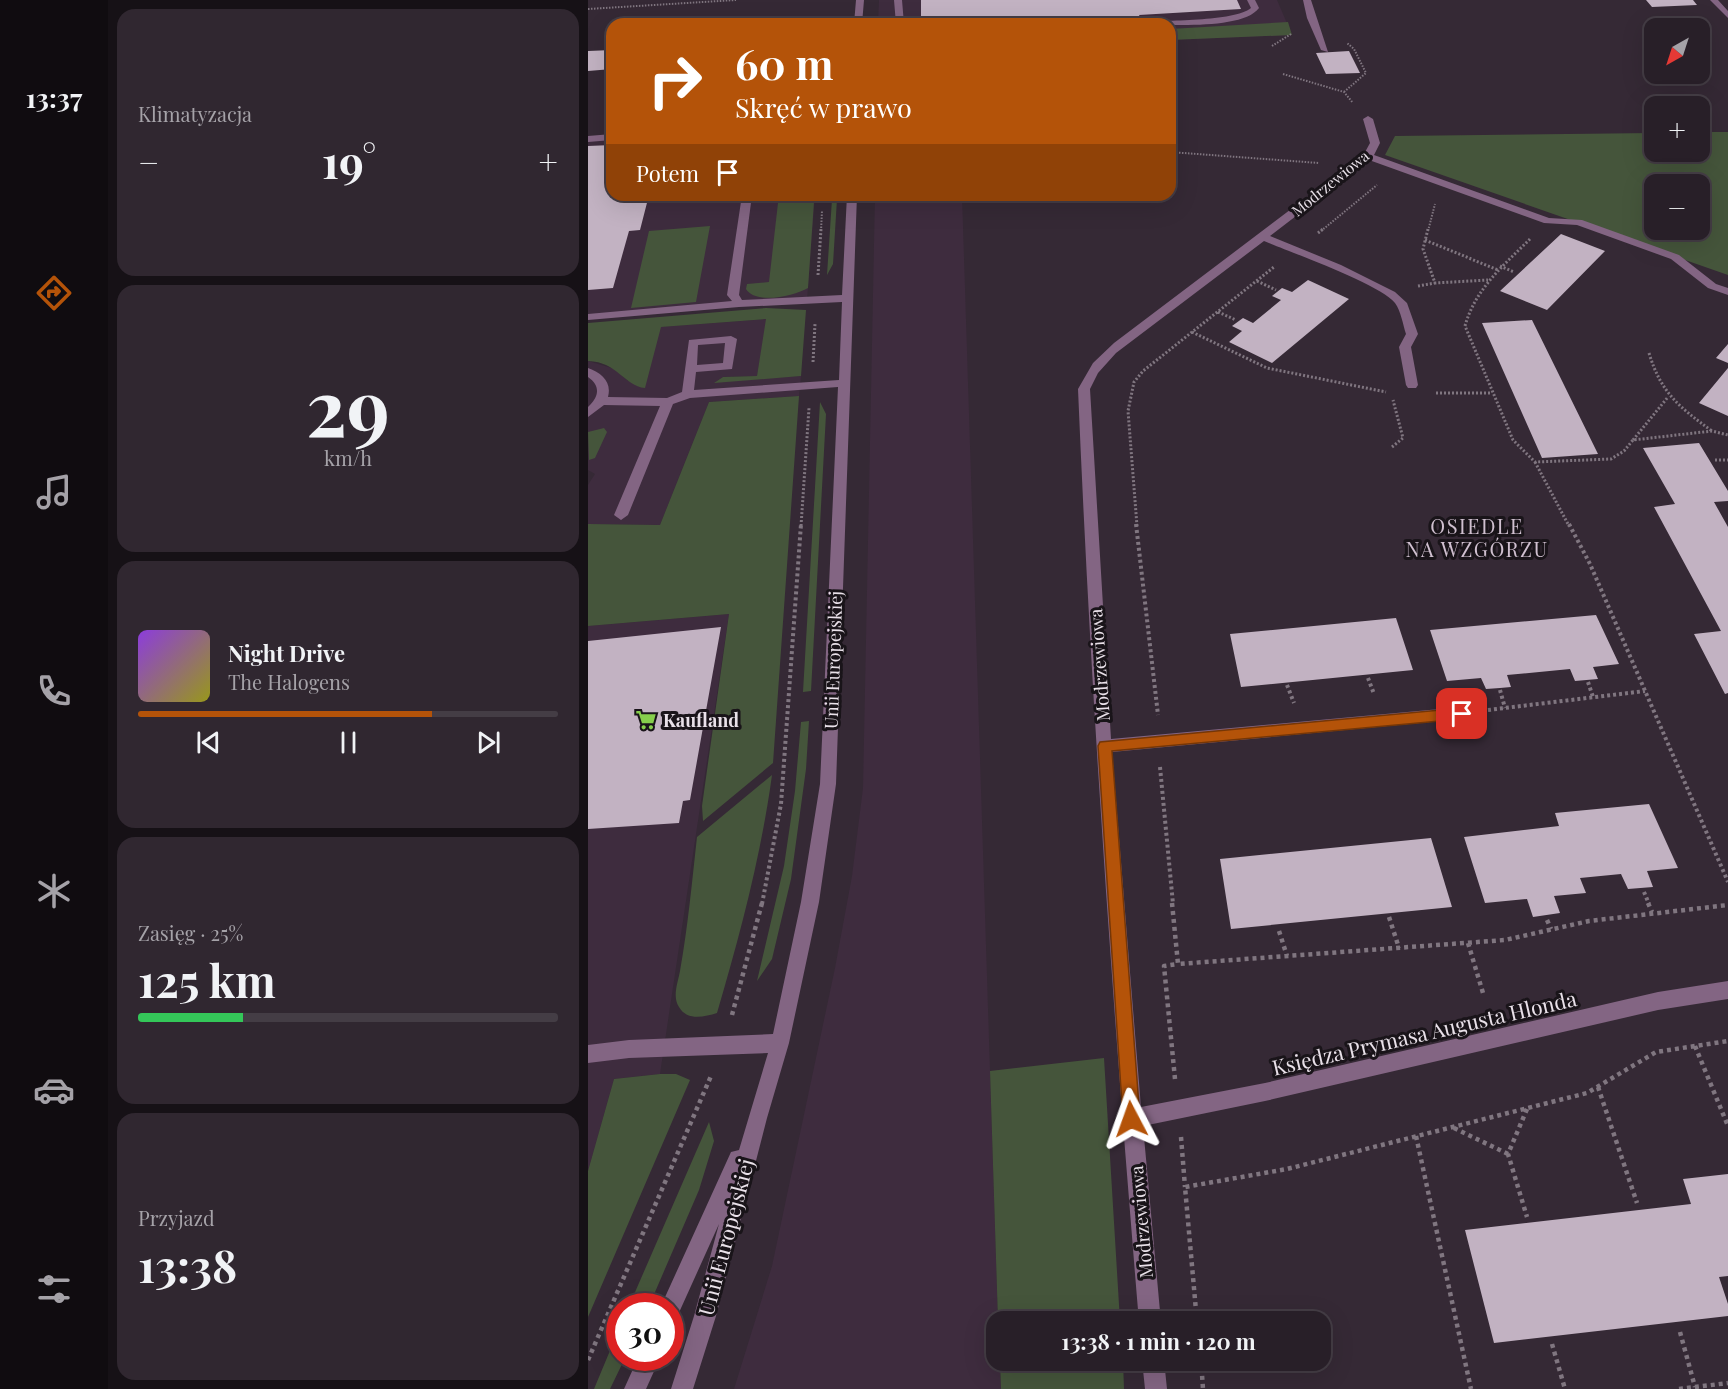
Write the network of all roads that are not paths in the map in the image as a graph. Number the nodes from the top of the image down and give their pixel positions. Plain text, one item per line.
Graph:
1 (860, 0) edge
2 (898, 0) edge
3 (1251, 0) edge
4 (1306, 0) edge
5 (1714, 0) edge
6 (1728, 16) edge
7 (858, 18) edge
8 (900, 18) edge
9 (1176, 22) edge
10 (1326, 50) dead end
11 (1368, 119) road end
12 (606, 138) edge
13 (588, 139) edge
14 (1368, 156) junction
15 (746, 201) edge
16 (852, 201) edge
17 (1263, 237) junction
18 (1728, 292) edge
19 (848, 298) junction
20 (739, 304) junction
21 (588, 317) edge
22 (690, 369) dead end
23 (588, 372) edge
24 (845, 382) junction
25 (1418, 389) road end
26 (688, 394) junction
27 (601, 401) junction
28 (668, 402) junction
29 (588, 413) edge
30 (621, 515) dead end
31 (1462, 714) road end
32 (1105, 746) junction
33 (1728, 990) edge
34 (780, 1043) junction
35 (588, 1054) edge
36 (757, 1118) junction
37 (1131, 1119) junction
38 (678, 1293) edge
39 (1149, 1311) edge
40 (643, 1371) edge
41 (1154, 1371) edge
42 (635, 1389) edge
43 (682, 1389) edge
44 (1156, 1389) edge

1 - 7 street
2 - 8 street
3 - 9 street
4 - 10 street
5 - 6 street
11 - 14 street, Modrzewiowa
12 - 13 street
14 - 17 street, Modrzewiowa
14 - 18 street
15 - 20 street
16 - 19 street, Unii Europejskiej
17 - 25 street
17 - 32 street, Modrzewiowa
19 - 20 street
19 - 24 street, Unii Europejskiej
20 - 21 street
22 - 26 street
23 - 27 street
24 - 26 street
24 - 34 street, Unii Europejskiej
26 - 28 street
27 - 28 street
27 - 29 street
28 - 30 street
31 - 32 street
32 - 37 street, Modrzewiowa
33 - 37 street, Księdza Prymasa Augusta Hlonda
34 - 35 street
34 - 36 street, Unii Europejskiej
36 - 38 street, Unii Europejskiej
36 - 43 street, Unii Europejskiej
37 - 39 street, Modrzewiowa
40 - 42 street
41 - 44 street

